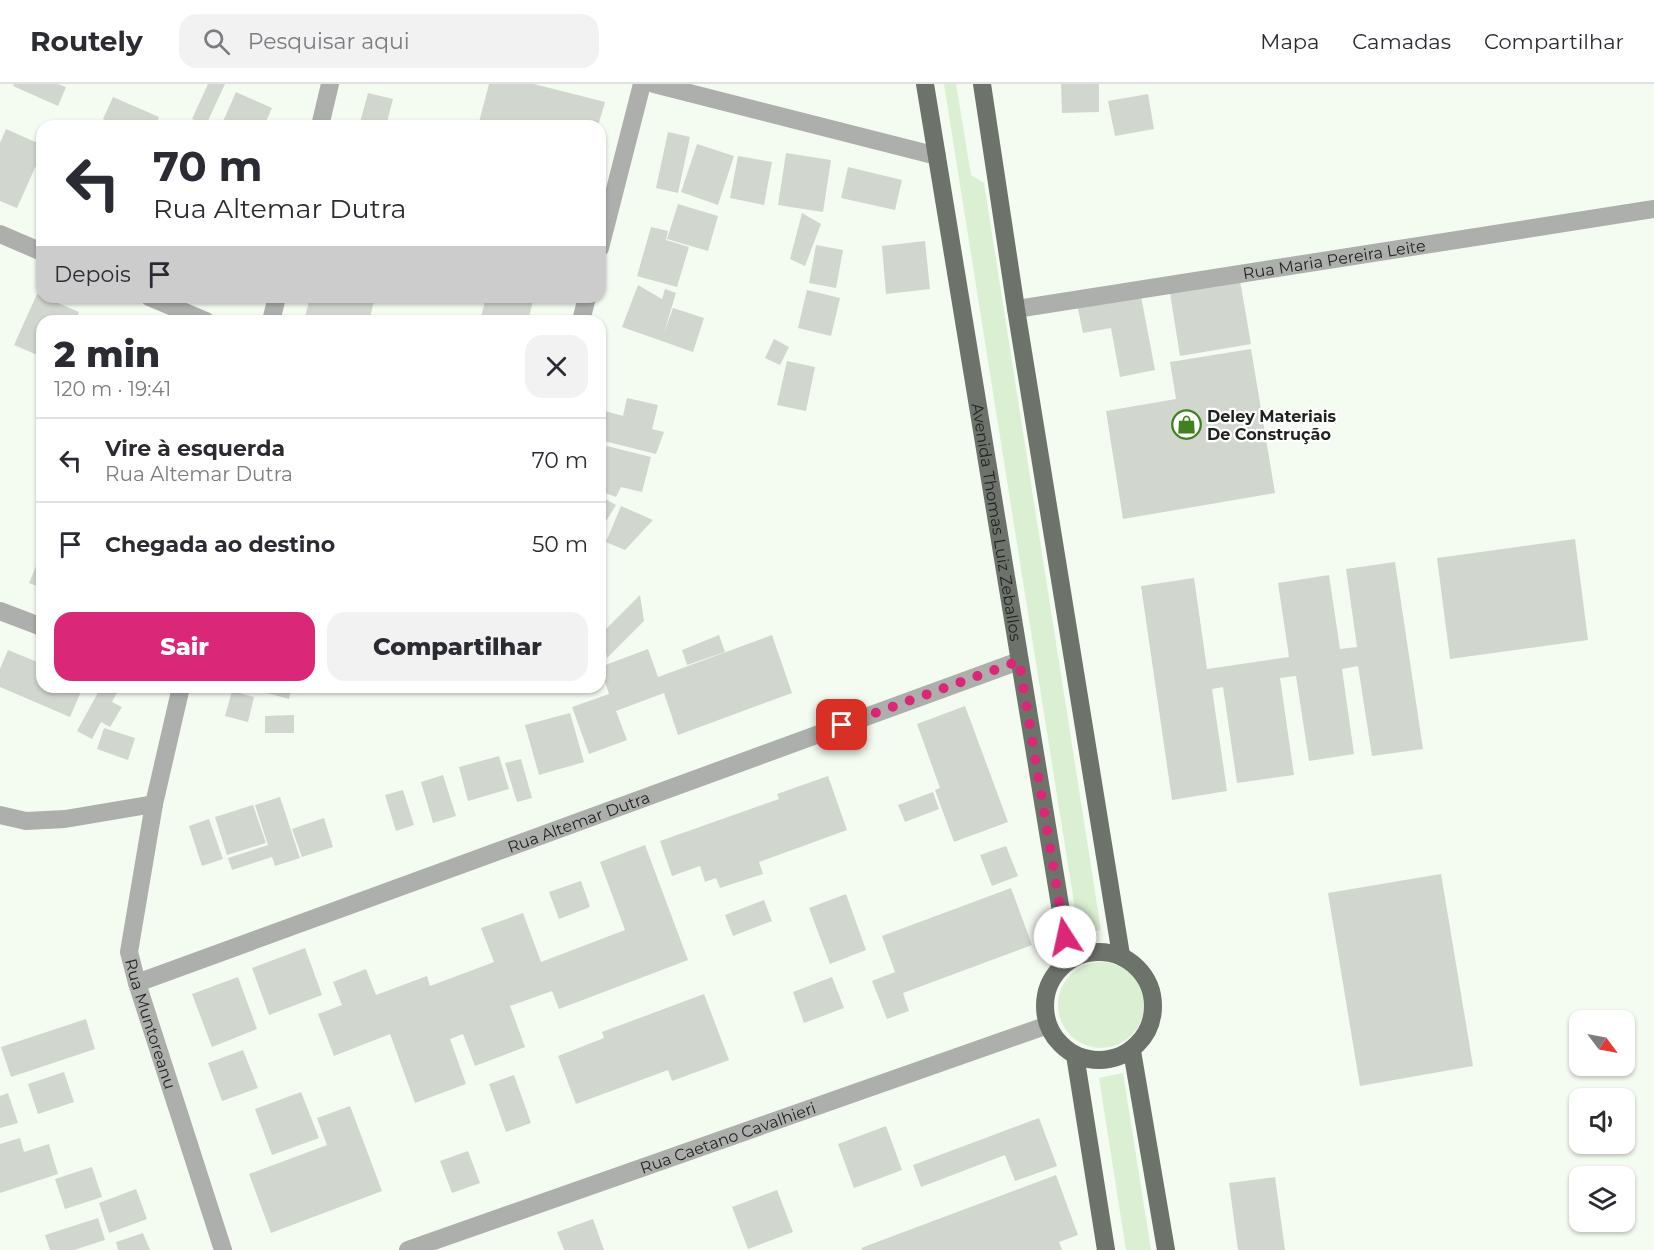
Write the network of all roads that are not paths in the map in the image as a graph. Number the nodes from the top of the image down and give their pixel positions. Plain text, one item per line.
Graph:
1 (330, 84) edge
2 (642, 84) edge
3 (654, 84) edge
4 (925, 84) edge
5 (982, 84) edge
6 (321, 120) edge
7 (937, 156) junction
8 (1654, 209) edge
9 (606, 225) edge
10 (0, 234) edge
11 (36, 249) edge
12 (163, 303) edge
13 (1016, 309) junction
14 (192, 315) edge
15 (0, 611) edge
16 (36, 625) edge
17 (1019, 661) junction
18 (180, 693) edge
19 (154, 804) junction
20 (0, 815) edge
21 (1121, 955) junction
22 (1069, 960) junction
23 (137, 983) junction
24 (1048, 1025) junction
25 (1132, 1051) junction
26 (1075, 1055) junction
27 (223, 1250) edge
28 (408, 1250) edge
29 (1106, 1250) edge
30 (1166, 1250) edge

1 - 6 street
2 - 9 street
3 - 7 street
4 - 7 main road, Avenida Thomas Luiz Zeballos
5 - 13 main road
7 - 17 main road, Avenida Thomas Luiz Zeballos
8 - 13 street, Rua Maria Pereira Leite
10 - 11 street
12 - 14 street
13 - 21 main road
15 - 16 street
17 - 22 main road, Avenida Thomas Luiz Zeballos
17 - 23 street, Rua Altemar Dutra
18 - 19 street, Rua Muntoreanu
19 - 20 street
19 - 23 street, Rua Muntoreanu
21 - 22 main road
21 - 25 main road
22 - 24 main road
23 - 27 street, Rua Muntoreanu
24 - 26 main road
24 - 28 street, Rua Caetano Cavalhieri
25 - 26 main road
25 - 30 main road
26 - 29 main road

